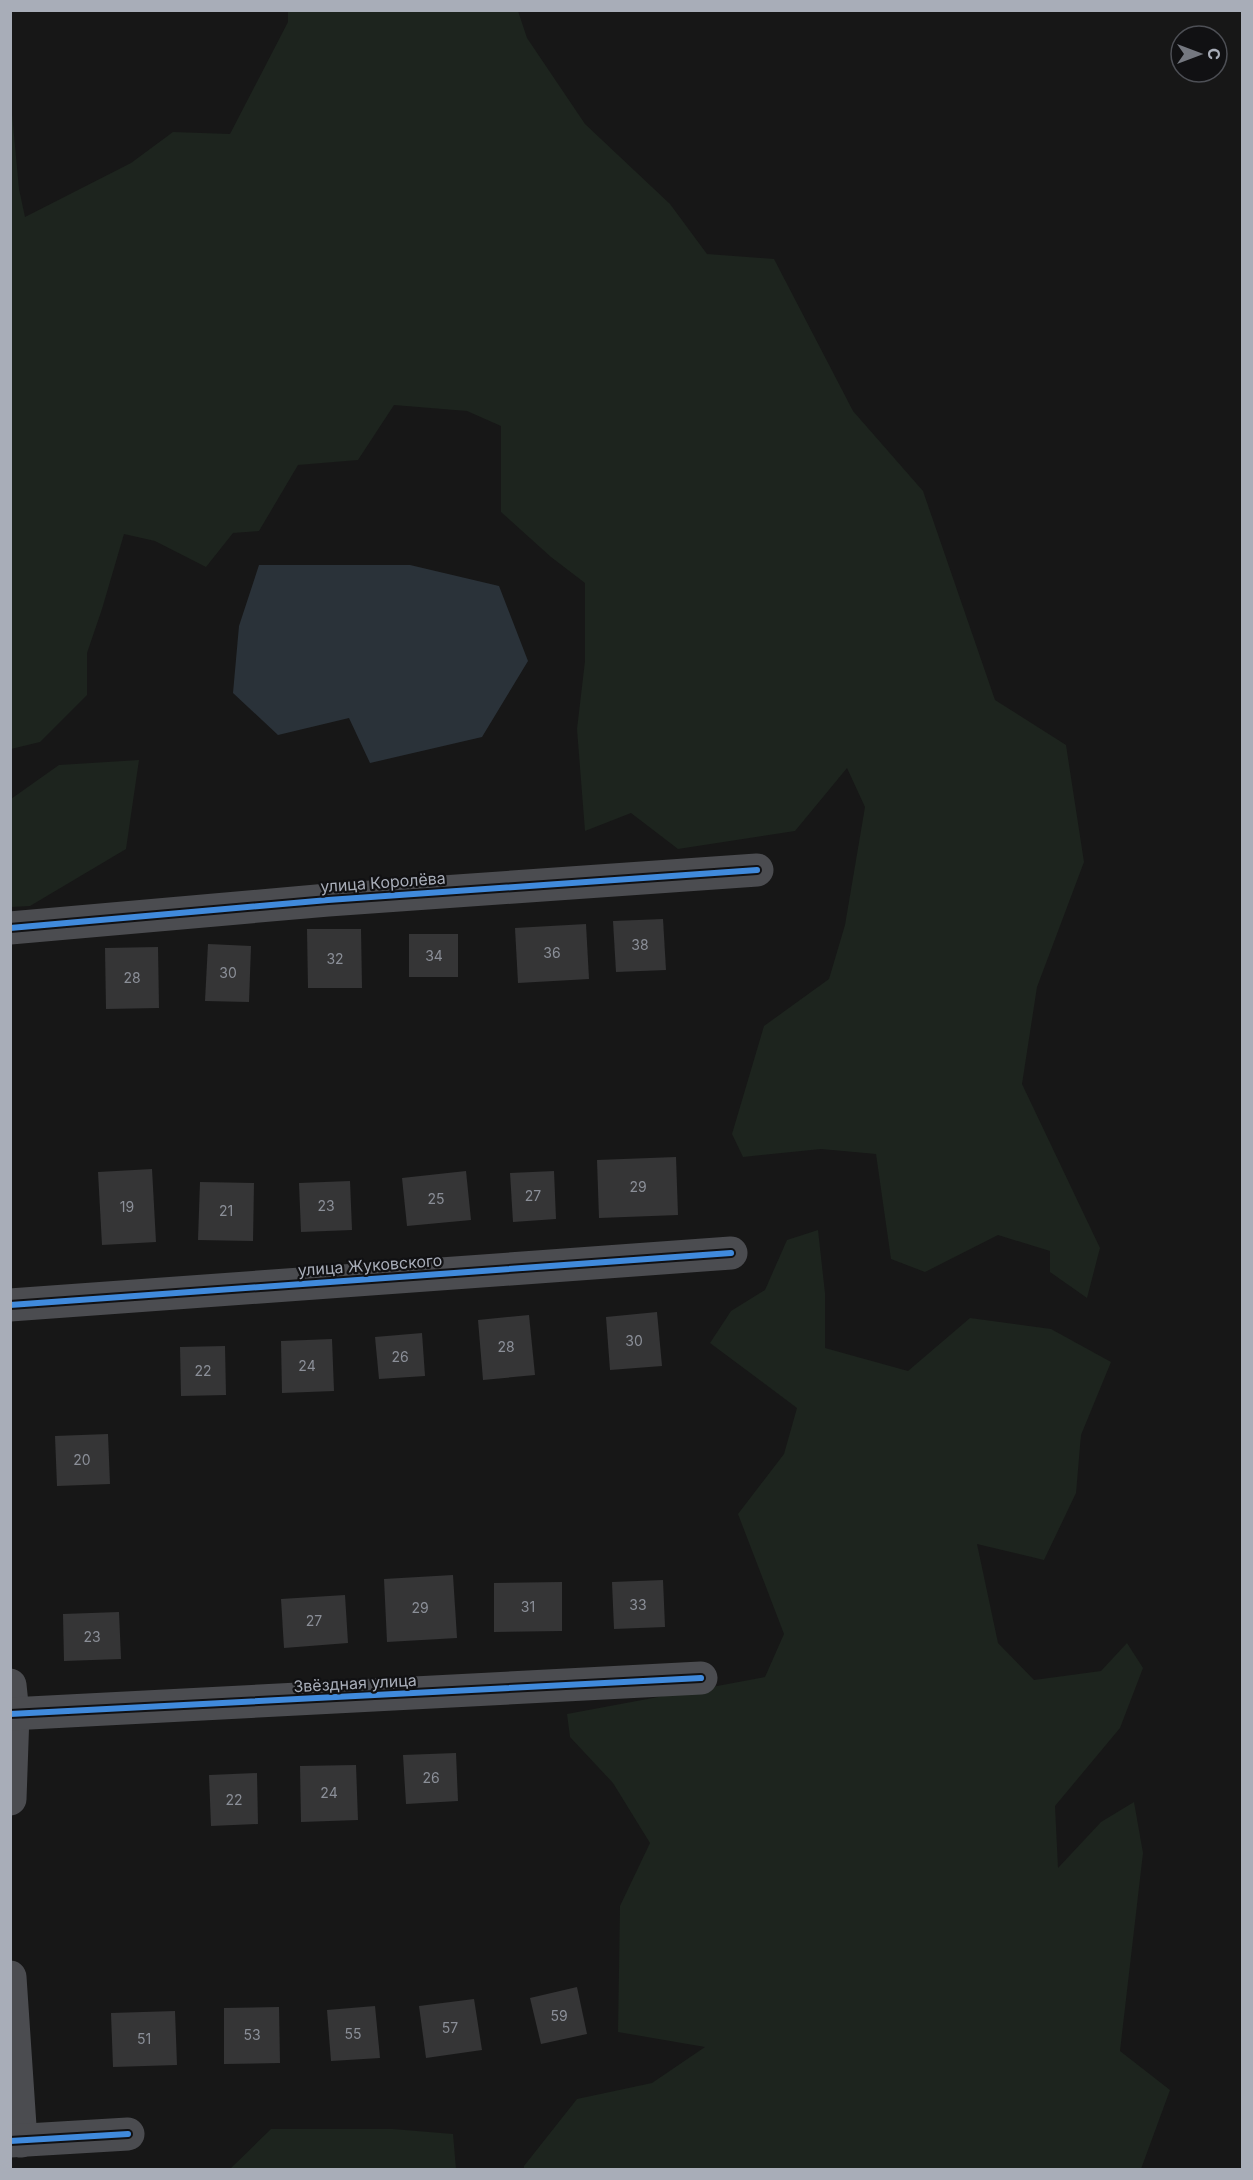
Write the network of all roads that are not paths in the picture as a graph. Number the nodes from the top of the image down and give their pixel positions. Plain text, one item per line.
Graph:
1 (757, 870) dead end
2 (10, 928) edge
3 (731, 1253) dead end
4 (10, 1305) edge
5 (701, 1678) dead end
6 (11, 1704) edge
7 (10, 1799) edge
8 (10, 1977) edge
9 (128, 2134) dead end
10 (16, 2141) edge

1 - 2 street, улица Королёва
3 - 4 street, улица Жуковского
5 - 6 street, Звёздная улица
6 - 7 street
8 - 10 street
9 - 10 street

